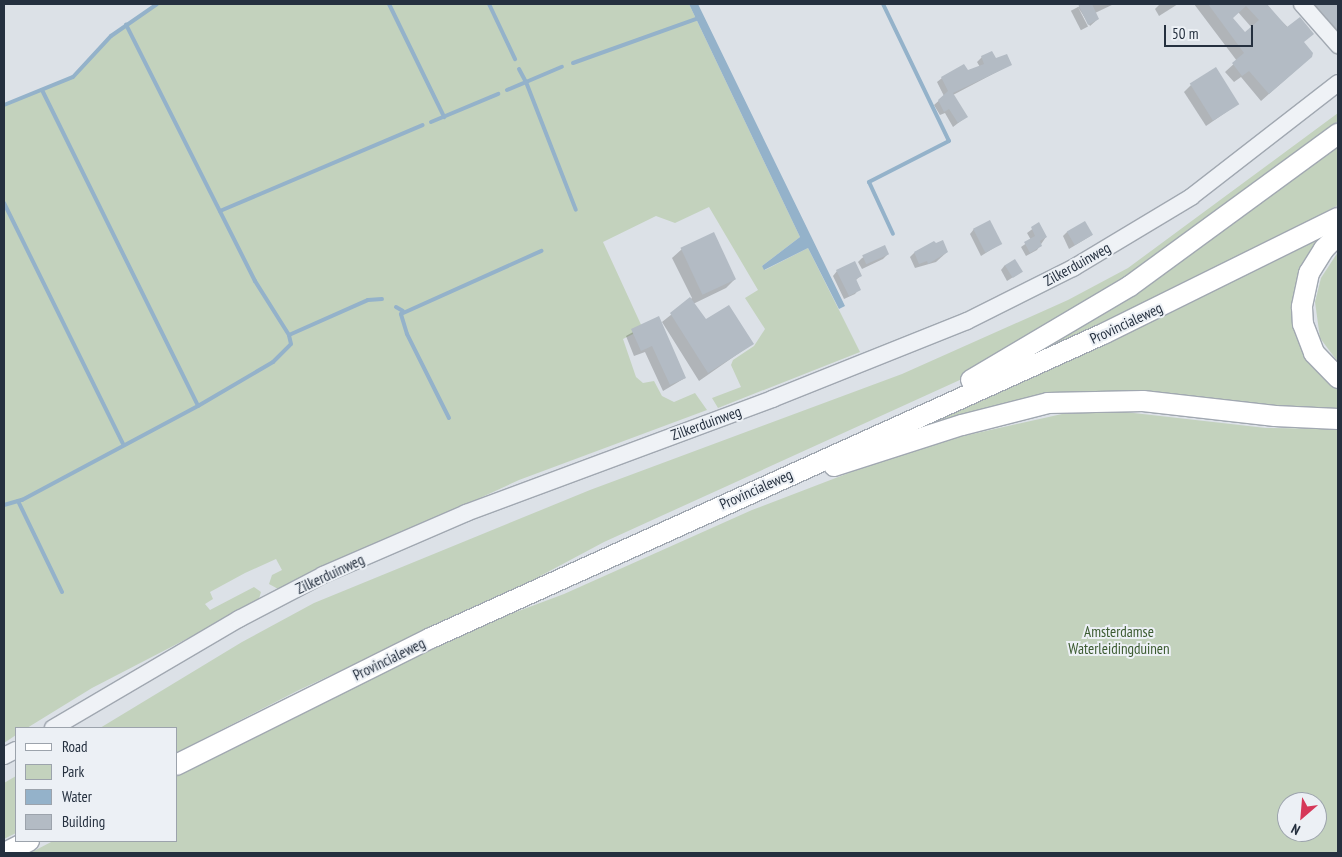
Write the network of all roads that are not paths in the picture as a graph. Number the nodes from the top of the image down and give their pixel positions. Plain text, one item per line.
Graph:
1 (1302, 4) edge
2 (1338, 45) edge
3 (1338, 84) edge
4 (1338, 134) edge
5 (1338, 218) edge
6 (1338, 235) edge
7 (1338, 378) edge
8 (1338, 419) edge
9 (896, 427) junction
10 (769, 484) junction
11 (55, 727) edge
12 (178, 764) edge
13 (27, 842) edge
14 (6, 853) edge

1 - 2 street
3 - 11 street, Zilkerduinweg
4 - 9 main road
5 - 9 main road, Provincialeweg
6 - 7 main road
8 - 10 main road
9 - 10 main road, Provincialeweg
10 - 12 main road, Provincialeweg
13 - 14 main road

